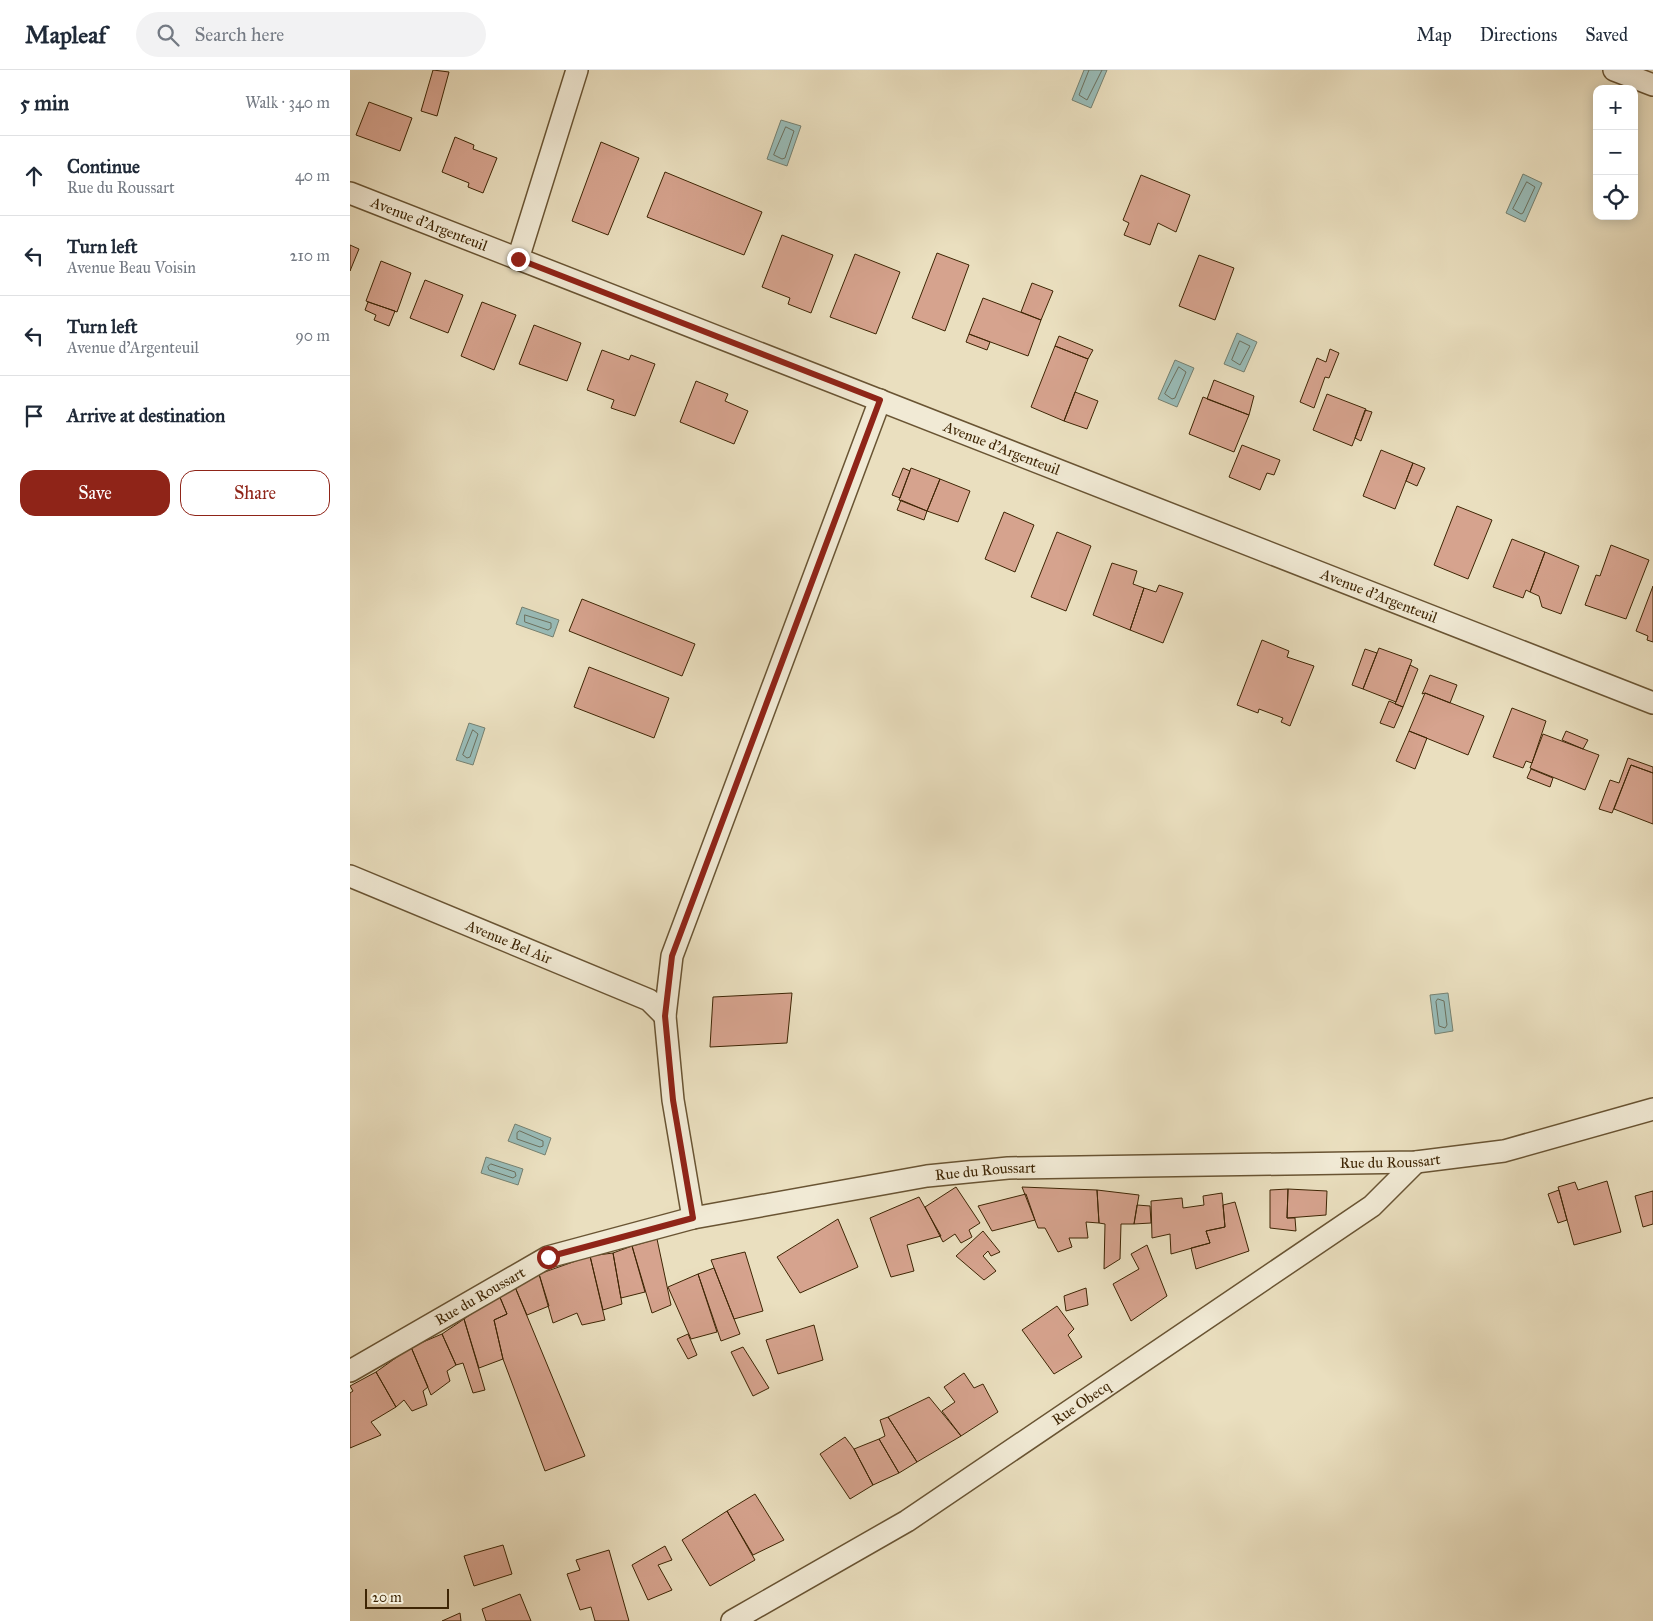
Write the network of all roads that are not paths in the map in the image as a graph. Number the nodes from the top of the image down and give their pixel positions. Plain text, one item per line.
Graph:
1 (577, 70) edge
2 (1614, 70) edge
3 (1653, 85) edge
4 (350, 193) edge
5 (518, 259) junction
6 (880, 400) junction
7 (1653, 703) edge
8 (350, 876) edge
9 (665, 1016) junction
10 (1653, 1109) edge
11 (1416, 1162) junction
12 (693, 1218) junction
13 (350, 1371) edge
14 (732, 1621) edge

1 - 5 street
2 - 3 street
4 - 5 street, Avenue d'Argenteuil
5 - 6 street, Avenue d'Argenteuil
6 - 7 street, Avenue d'Argenteuil
6 - 9 street
8 - 9 street, Avenue Bel Air
9 - 12 street
10 - 11 street, Rue du Roussart
11 - 12 street, Rue du Roussart
11 - 14 street, Rue Obecq
12 - 13 street, Rue du Roussart

